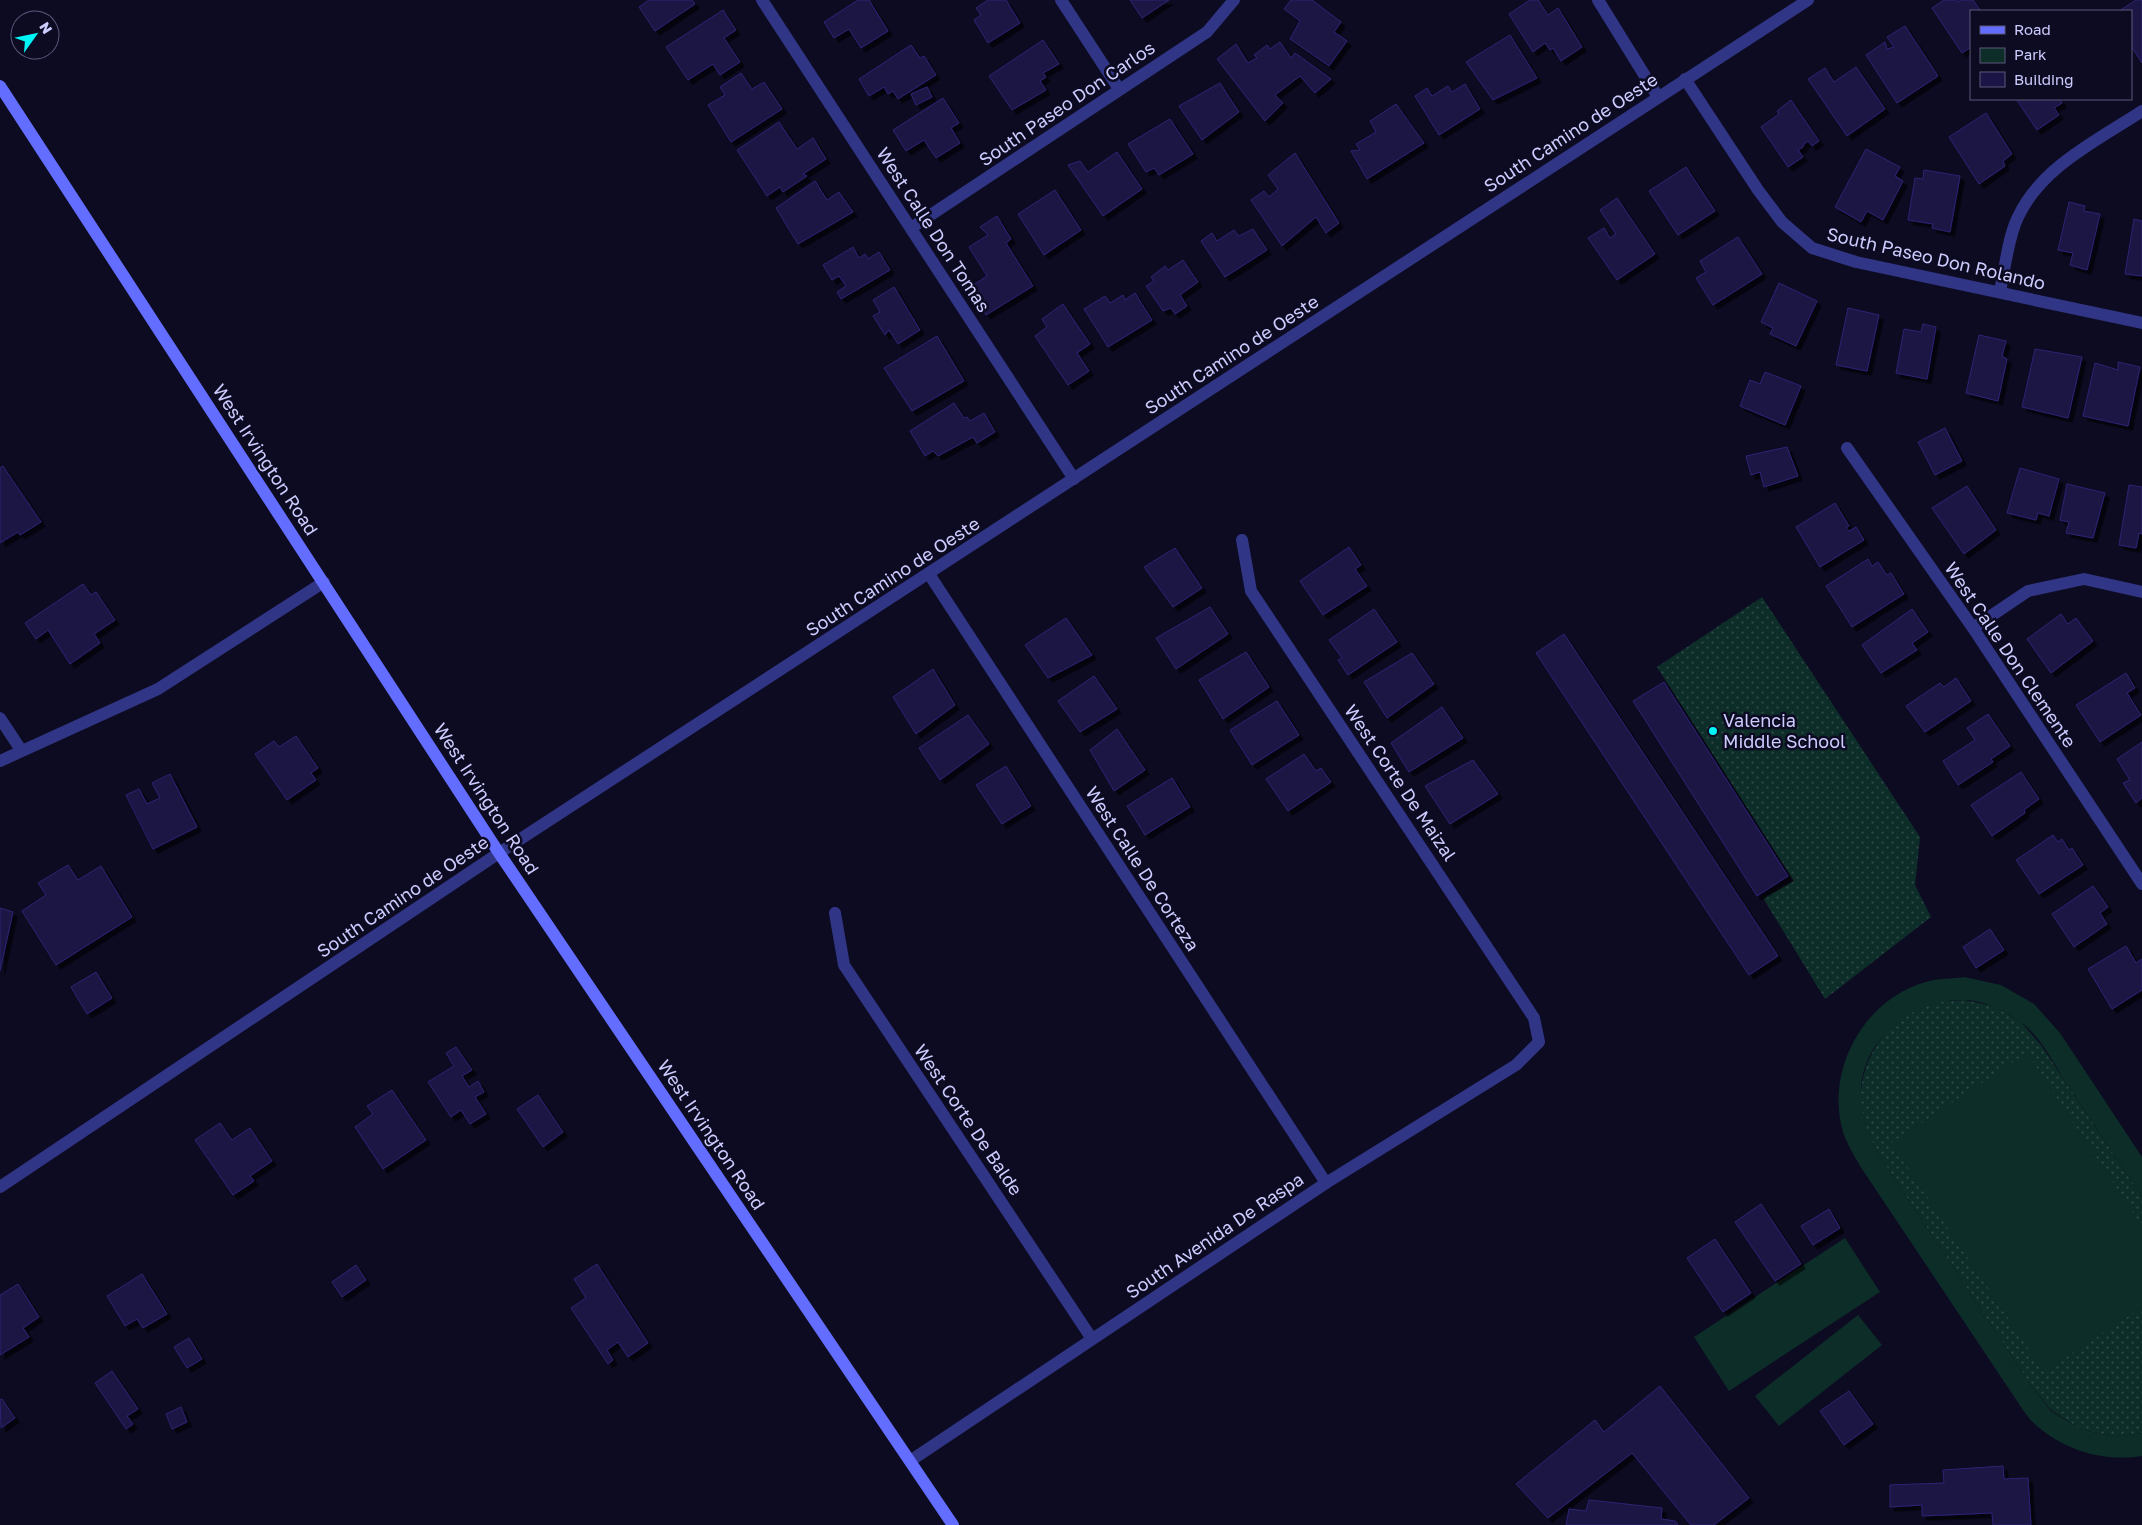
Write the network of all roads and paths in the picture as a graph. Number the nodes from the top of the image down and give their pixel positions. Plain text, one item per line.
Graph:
1 (762, 0) edge
2 (1061, 0) edge
3 (1234, 0) edge
4 (1598, 0) edge
5 (1808, 0) edge
6 (1685, 79) junction
7 (0, 86) edge
8 (1119, 89) junction
9 (1658, 97) junction
10 (2142, 111) edge
11 (911, 228) junction
12 (2000, 291) junction
13 (2142, 323) edge
14 (1847, 448) dead end
15 (1074, 480) junction
16 (1242, 540) dead end
17 (929, 574) junction
18 (324, 582) junction
19 (2142, 592) edge
20 (1973, 628) junction
21 (0, 718) edge
22 (21, 750) junction
23 (0, 762) edge
24 (499, 853) junction
25 (2142, 884) edge
26 (835, 913) dead end
27 (1539, 1042) joint
28 (1326, 1183) junction
29 (0, 1188) edge
30 (1092, 1339) junction
31 (910, 1461) junction
32 (953, 1525) edge

1 - 11 street, West Calle Don Tomas
2 - 8 street
3 - 8 street, South Paseo Don Carlos
4 - 9 street
5 - 6 street, South Camino de Oeste
6 - 9 street, South Camino de Oeste
6 - 12 street, South Paseo Don Rolando
7 - 18 main road, West Irvington Road
8 - 11 street, South Paseo Don Carlos
9 - 15 street, South Camino de Oeste
10 - 12 street
11 - 15 street, West Calle Don Tomas
12 - 13 street, South Paseo Don Rolando
14 - 20 street, West Calle Don Clemente
15 - 17 street, South Camino de Oeste
16 - 27 street, West Corte De Maizal
17 - 24 street, South Camino de Oeste
17 - 28 street, West Calle De Corteza
18 - 22 street
18 - 24 main road, West Irvington Road
19 - 20 street
20 - 25 street, West Calle Don Clemente
21 - 22 street
22 - 23 street
24 - 29 street, South Camino de Oeste
24 - 31 main road, West Irvington Road
26 - 30 street, West Corte De Balde
27 - 28 street, South Avenida De Raspa
28 - 30 street, South Avenida De Raspa
30 - 31 street, South Avenida De Raspa
31 - 32 main road, West Irvington Road

